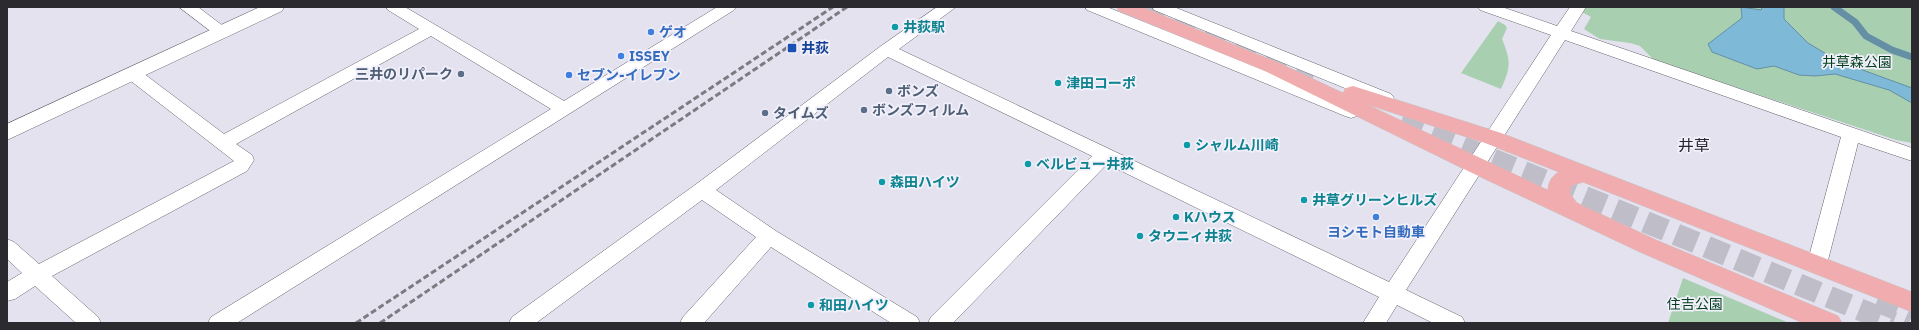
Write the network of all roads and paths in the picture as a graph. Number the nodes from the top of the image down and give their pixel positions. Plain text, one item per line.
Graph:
1 (187, 7) edge
2 (275, 7) edge
3 (394, 7) edge
4 (728, 7) edge
5 (948, 7) edge
6 (1093, 7) edge
7 (1126, 7) edge
8 (1160, 7) edge
9 (1486, 7) edge
10 (1578, 7) edge
11 (431, 29) junction
12 (223, 32) junction
13 (1561, 33) junction
14 (887, 50) junction
15 (1272, 67) junction
16 (133, 74) junction
17 (565, 110) junction
18 (1450, 125) junction
19 (7, 133) edge
20 (1851, 133) junction
21 (1493, 138) junction
22 (223, 143) junction
23 (1436, 146) junction
24 (1104, 155) junction
25 (1912, 155) edge
26 (1476, 166) junction
27 (1585, 174) junction
28 (702, 190) junction
29 (1569, 209) junction
30 (769, 236) junction
31 (7, 247) edge
32 (1817, 264) junction
33 (37, 274) junction
34 (7, 293) edge
35 (1393, 294) junction
36 (1912, 302) edge
37 (90, 323) edge
38 (219, 323) edge
39 (520, 323) edge
40 (691, 323) edge
41 (909, 323) edge
42 (939, 323) edge
43 (1374, 323) edge
44 (1454, 323) edge
45 (1829, 323) edge

1 - 12 street
2 - 12 street
3 - 11 street
4 - 17 street
5 - 14 street
6 - 23 street
7 - 15 main road
8 - 18 street
9 - 13 street
10 - 13 street
11 - 17 street
11 - 22 street
12 - 16 street
13 - 20 street
13 - 21 street
14 - 24 street
14 - 28 street
15 - 18 main road
15 - 23 main road
16 - 19 street
16 - 22 street
17 - 38 street
18 - 21 main road
20 - 25 street
20 - 32 street
21 - 26 street
21 - 27 main road
22 - 33 street
23 - 26 main road
24 - 35 street
24 - 42 street
26 - 29 main road
26 - 35 street
27 - 29 main road
27 - 32 main road
28 - 30 street
28 - 39 street
29 - 45 main road
30 - 40 street
30 - 41 street
31 - 33 street
32 - 36 main road
33 - 34 street
33 - 37 street
35 - 43 street
35 - 44 street

